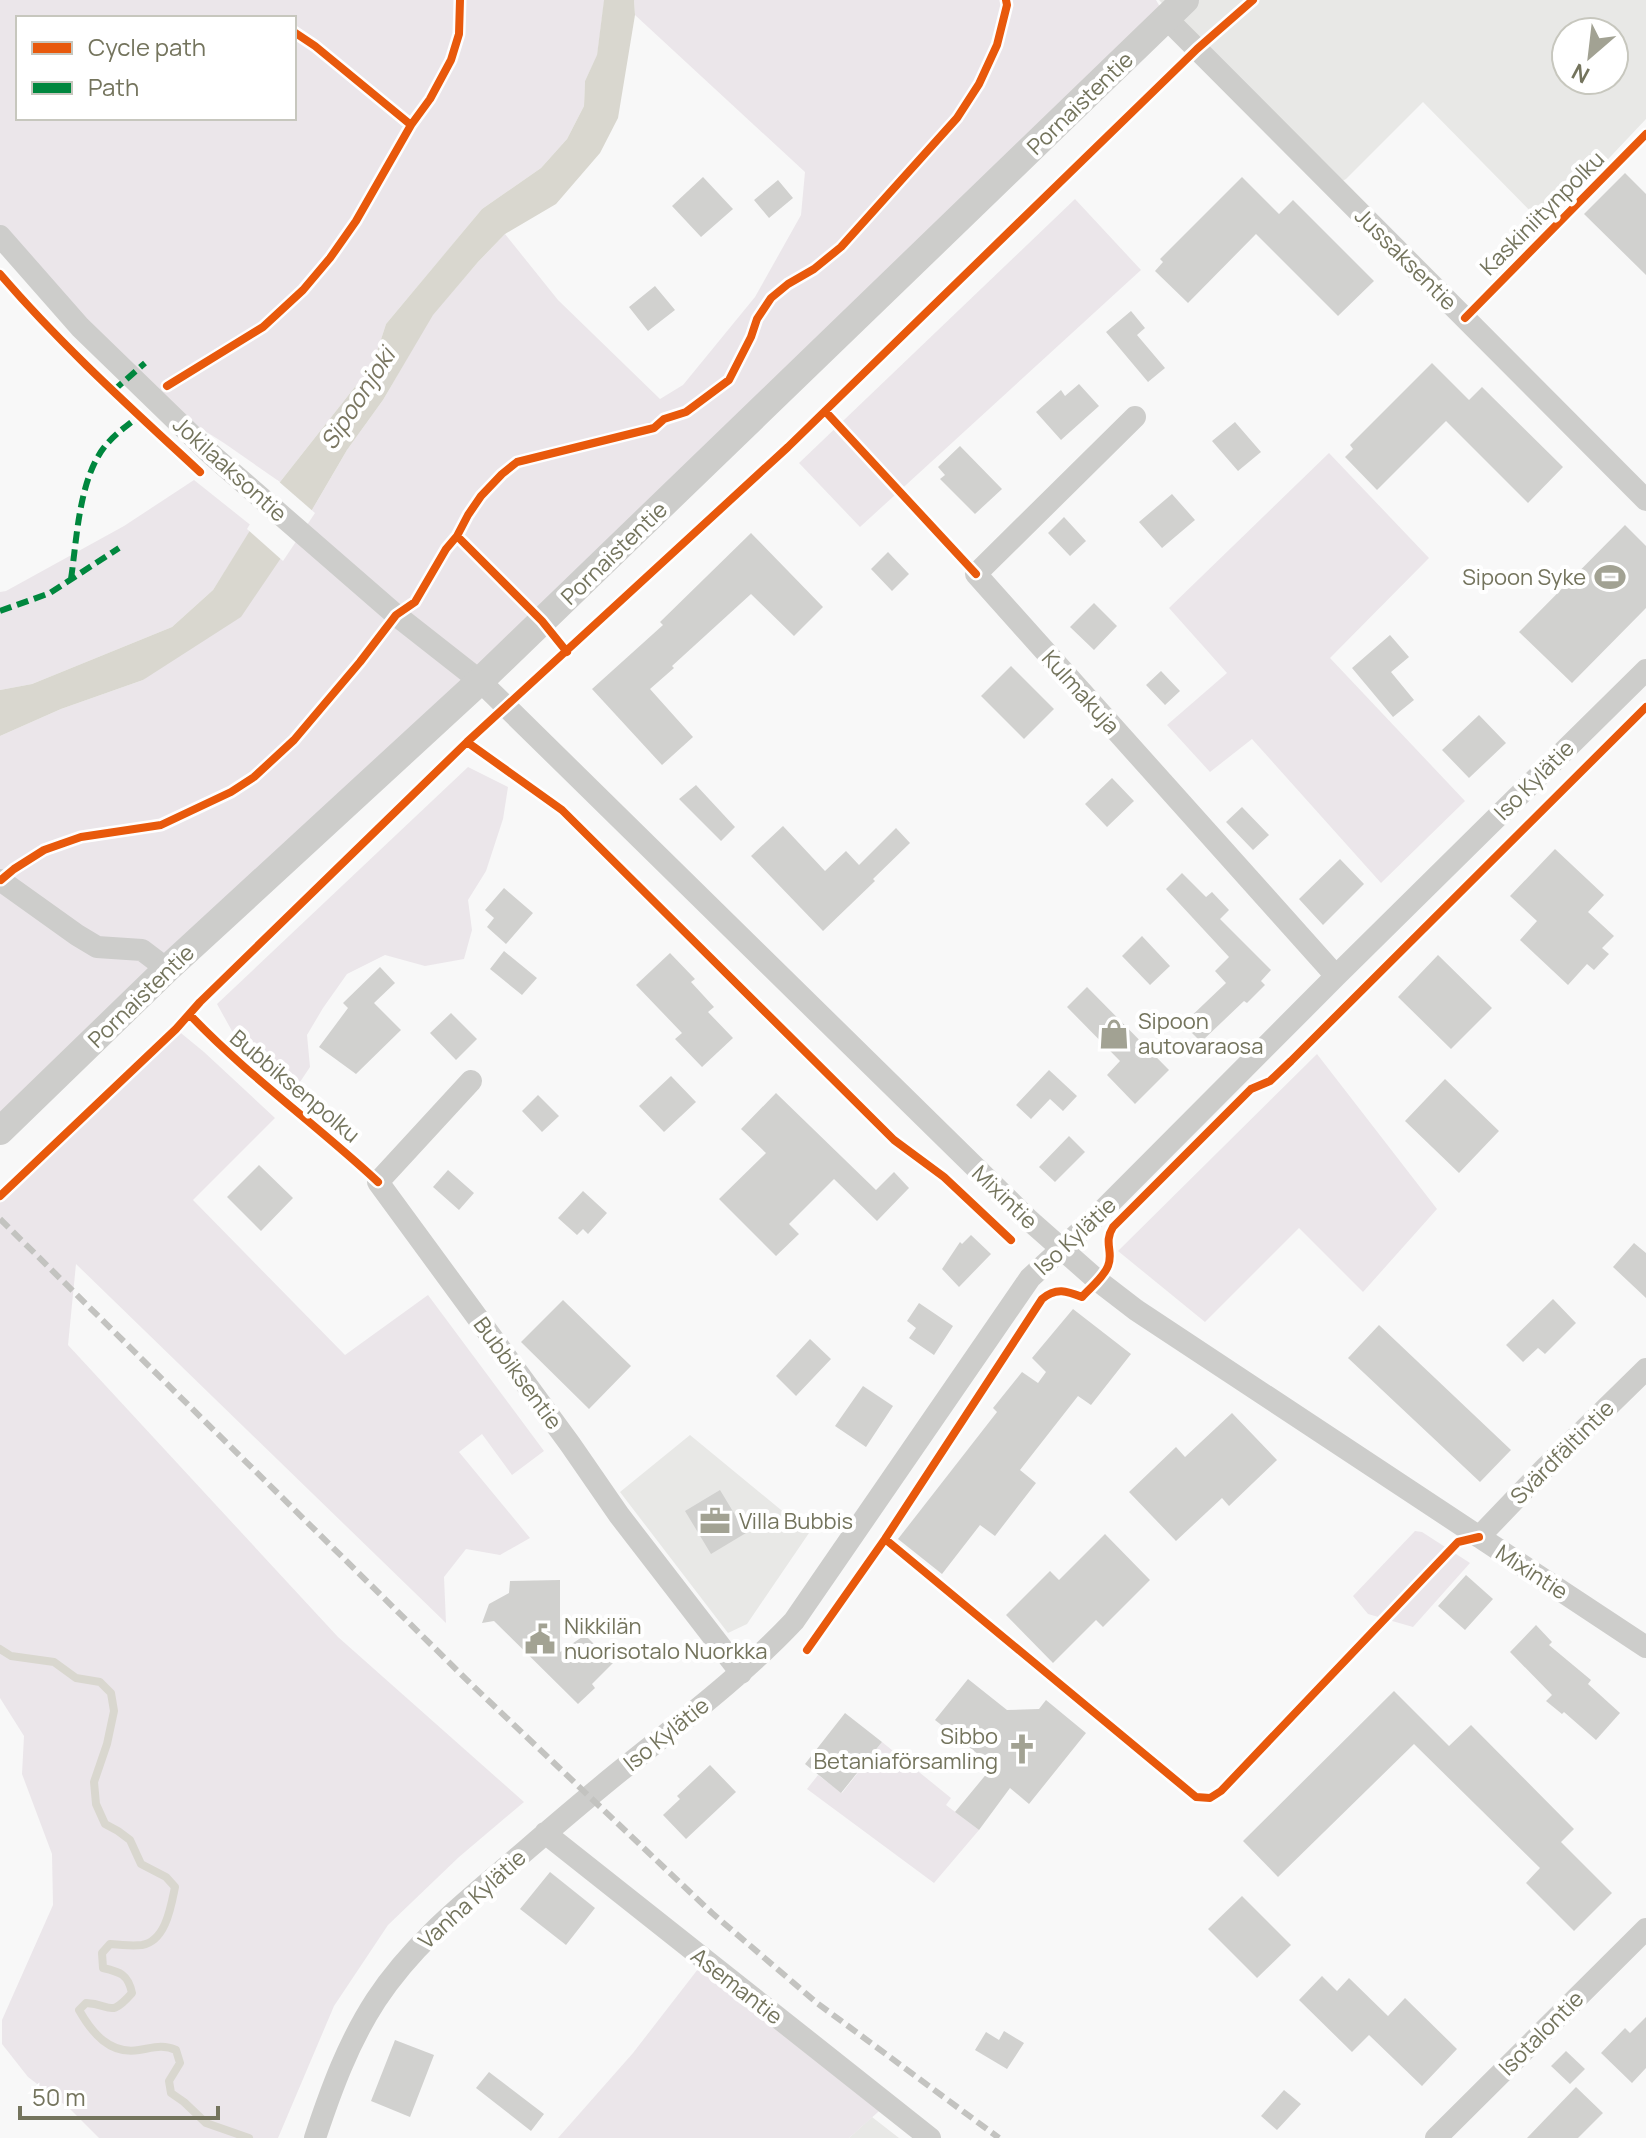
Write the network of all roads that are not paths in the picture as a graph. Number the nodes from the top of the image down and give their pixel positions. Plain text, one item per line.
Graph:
1 (1176, 9) edge
2 (1, 239) edge
3 (1135, 417) dead end
4 (1646, 500) edge
5 (1646, 670) edge
6 (480, 681) junction
7 (0, 880) edge
8 (167, 969) junction
9 (1336, 976) junction
10 (471, 1081) dead end
11 (0, 1131) edge
12 (1061, 1249) junction
13 (1646, 1369) edge
14 (1479, 1537) junction
15 (1646, 1647) edge
16 (741, 1673) junction
17 (545, 1833) junction
18 (1646, 1929) edge
19 (315, 2138) edge
20 (930, 2138) edge
21 (1436, 2138) edge

1 - 4 street, Jussaksentie
1 - 6 street, Pornaistentie
2 - 6 street, Jokilaaksontie
3 - 9 street, Kulmakuja
5 - 9 street, Iso Kylätie
6 - 8 street, Pornaistentie
6 - 12 street, Mixintie
7 - 8 street
8 - 11 street, Pornaistentie
9 - 12 street, Iso Kylätie
10 - 16 street, Bubbiksentie
12 - 14 street, Mixintie
12 - 16 street, Iso Kylätie
13 - 14 street, Svärdfältintie
14 - 15 street, Mixintie
16 - 17 street, Iso Kylätie
17 - 19 street, Vanha Kylätie
17 - 20 street, Asemantie
18 - 21 street, Isotalontie

